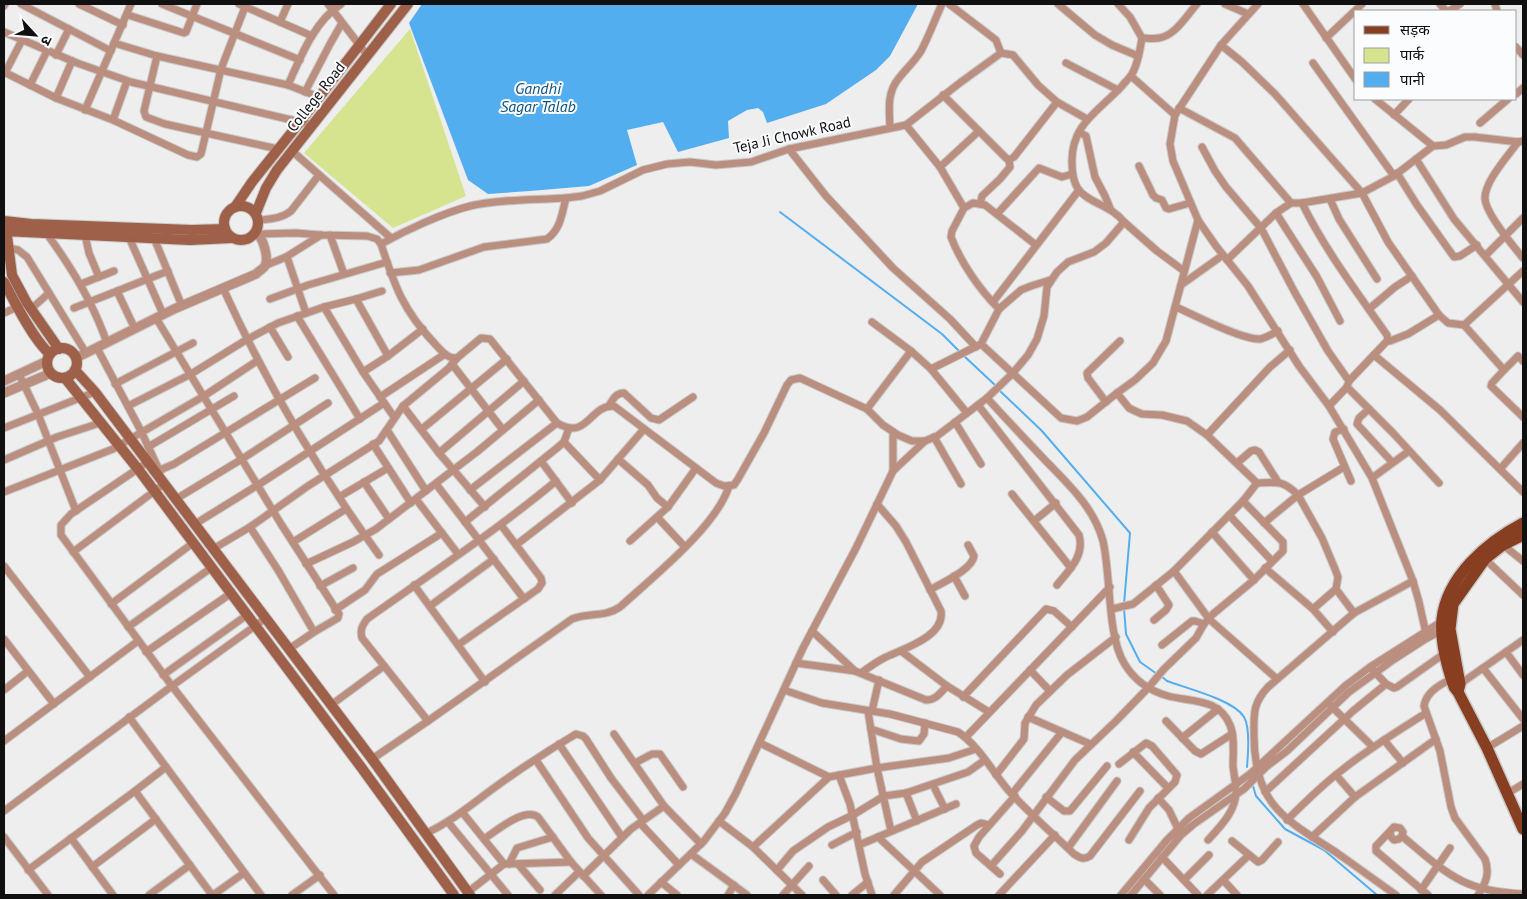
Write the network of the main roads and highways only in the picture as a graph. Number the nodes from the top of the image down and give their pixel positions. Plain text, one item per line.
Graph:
1 (390, 4) edge
2 (408, 4) edge
3 (235, 207) junction
4 (257, 217) junction
5 (5, 227) edge
6 (225, 229) junction
7 (127, 233) junction
8 (232, 238) junction
9 (4, 282) edge
10 (60, 348) junction
11 (49, 358) junction
12 (75, 370) junction
13 (65, 378) junction
14 (1523, 523) edge
15 (1523, 535) edge
16 (1446, 624) junction
17 (304, 670) junction
18 (294, 678) junction
19 (1457, 682) junction
20 (388, 782) junction
21 (378, 789) junction
22 (398, 795) junction
23 (389, 804) junction
24 (1523, 829) edge
25 (469, 894) edge
26 (454, 895) edge

1 - 3 main road, College Road
2 - 4 main road, College Road
3 - 4 main road
3 - 6 main road
4 - 8 main road
5 - 7 main road
5 - 7 main road
5 - 10 main road
6 - 7 main road
6 - 8 main road
7 - 8 main road
9 - 11 main road
10 - 11 main road
10 - 12 main road
11 - 13 main road
12 - 13 main road
12 - 17 main road
13 - 18 main road
14 - 16 main road
15 - 16 main road
16 - 19 main road
16 - 19 main road
17 - 18 main road
17 - 20 main road
18 - 21 main road
19 - 24 main road
20 - 21 main road
20 - 22 main road
21 - 23 main road
22 - 23 main road
22 - 25 main road
23 - 26 main road

